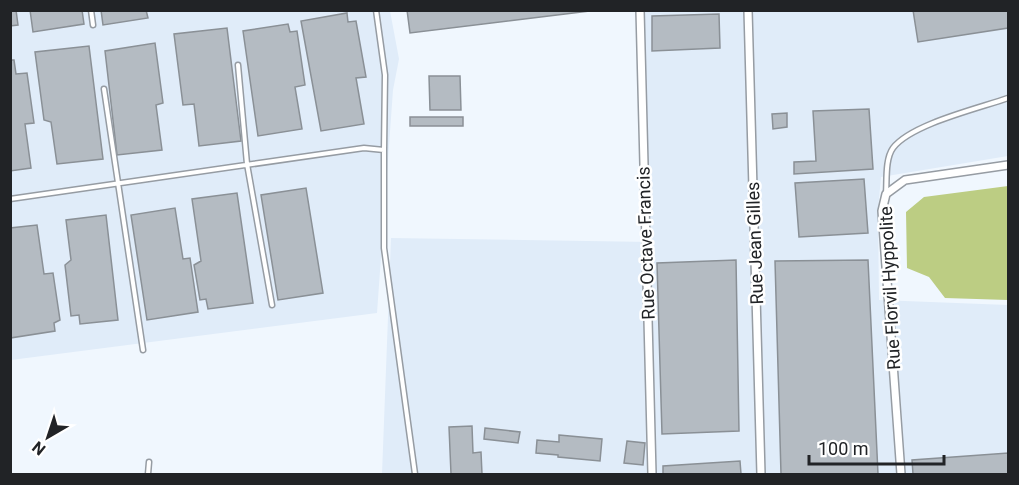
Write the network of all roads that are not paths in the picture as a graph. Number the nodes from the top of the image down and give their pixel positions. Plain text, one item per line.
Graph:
1 (91, 10) edge
2 (376, 10) edge
3 (639, 10) edge
4 (748, 10) edge
5 (93, 25) dead end
6 (238, 65) dead end
7 (104, 89) dead end
8 (1008, 98) edge
9 (384, 150) junction
10 (247, 164) junction
11 (1008, 165) edge
12 (118, 183) junction
13 (886, 194) junction
14 (10, 199) edge
15 (272, 305) dead end
16 (143, 350) dead end
17 (150, 462) dead end
18 (147, 474) edge
19 (415, 474) edge
20 (652, 474) edge
21 (761, 474) edge
22 (902, 474) edge

1 - 5 lane
2 - 9 lane
3 - 20 street, Rue Octave Francis
4 - 21 street, Rue Jean Gilles
6 - 10 lane
7 - 12 lane
8 - 13 lane
9 - 10 lane
9 - 19 lane
10 - 12 lane
10 - 15 lane
11 - 13 street, Rue Florvil Hyppolite
12 - 14 lane
12 - 16 lane
13 - 22 street, Rue Florvil Hyppolite
17 - 18 lane

